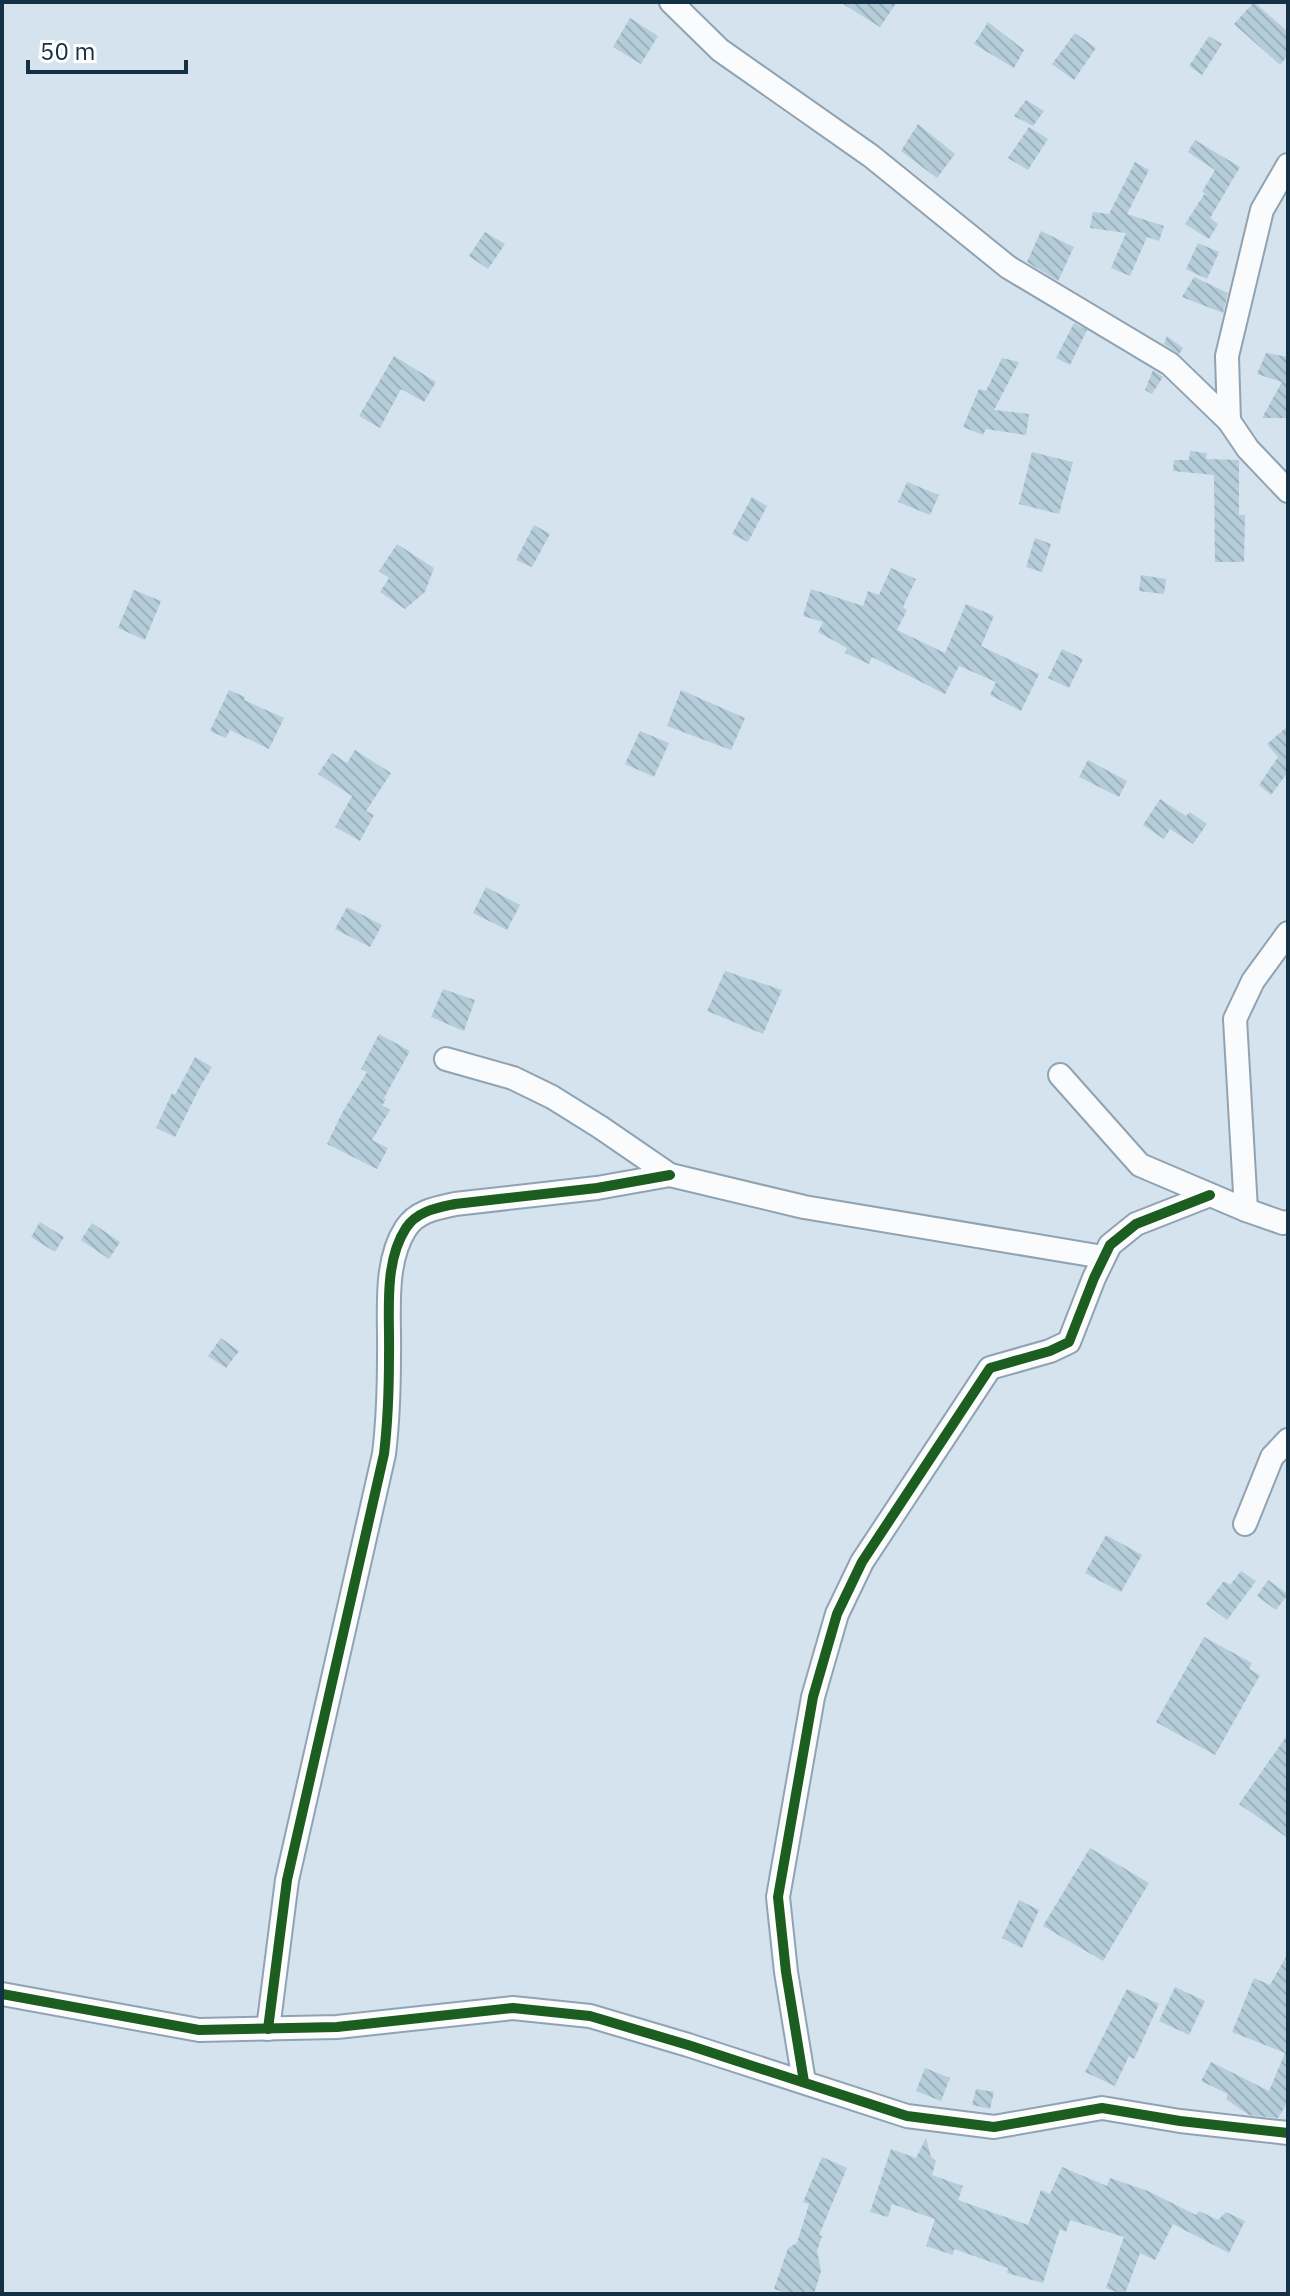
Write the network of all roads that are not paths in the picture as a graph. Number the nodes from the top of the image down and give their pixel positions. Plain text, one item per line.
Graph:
1 (671, 2) edge
2 (1288, 165) edge
3 (1229, 421) junction
4 (1288, 491) edge
5 (1288, 933) edge
6 (446, 1059) dead end
7 (1060, 1075) dead end
8 (670, 1175) junction
9 (1210, 1195) junction
10 (1246, 1210) junction
11 (1288, 1222) edge
12 (1103, 1257) junction
13 (1288, 1440) edge
14 (1245, 1524) dead end
15 (2, 1994) edge
16 (268, 2029) junction
17 (804, 2082) junction
18 (1288, 2133) edge

1 - 3 street
2 - 3 street
3 - 4 street
5 - 10 street
6 - 8 street
7 - 9 street
8 - 12 street
8 - 16 street
9 - 10 street
9 - 12 street
10 - 11 street
12 - 17 street
13 - 14 street
15 - 16 street
16 - 17 street
17 - 18 street

